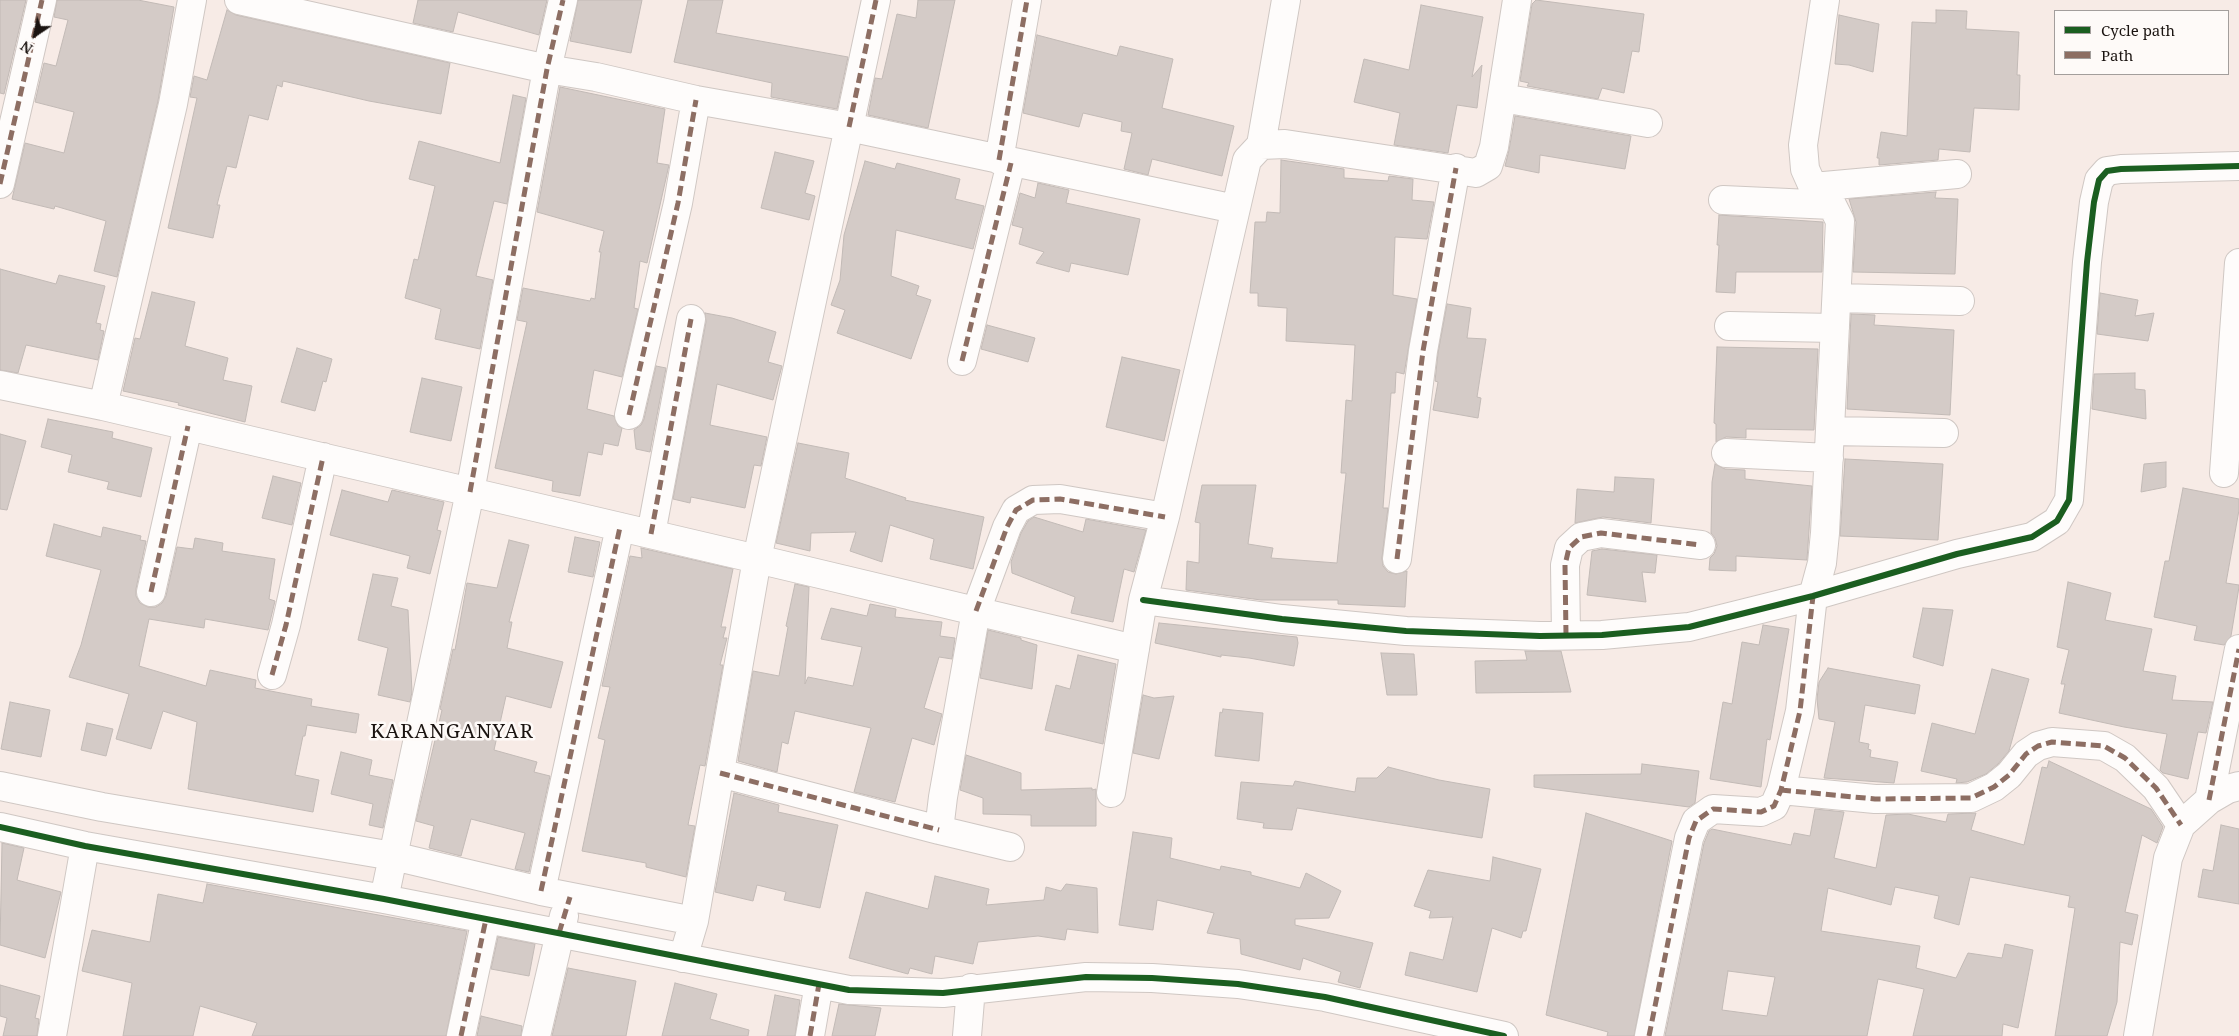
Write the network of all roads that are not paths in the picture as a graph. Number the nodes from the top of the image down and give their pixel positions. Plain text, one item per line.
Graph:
1 (42, 0) edge
2 (192, 0) edge
3 (239, 0) edge
4 (562, 0) edge
5 (876, 0) edge
6 (1027, 0) edge
7 (1286, 0) edge
8 (1517, 0) edge
9 (1825, 0) edge
10 (547, 69) junction
11 (1502, 98) junction
12 (696, 100) junction
13 (1648, 123) dead end
14 (849, 127) junction
15 (1261, 145) junction
16 (1005, 161) junction
17 (2239, 166) edge
18 (1456, 168) junction
19 (1957, 174) dead end
20 (0, 184) edge
21 (1823, 196) junction
22 (1723, 200) dead end
23 (1235, 209) junction
24 (2239, 263) edge
25 (1836, 298) junction
26 (1960, 301) dead end
27 (691, 319) dead end
28 (1729, 326) dead end
29 (1835, 328) junction
30 (962, 361) dead end
31 (0, 385) edge
32 (103, 406) junction
33 (629, 415) dead end
34 (188, 426) junction
35 (1830, 431) junction
36 (1944, 433) dead end
37 (1726, 453) dead end
38 (323, 458) junction
39 (1829, 458) junction
40 (2224, 473) dead end
41 (470, 492) junction
42 (1165, 516) junction
43 (620, 527) junction
44 (651, 534) junction
45 (1701, 545) dead end
46 (757, 559) junction
47 (1397, 559) dead end
48 (151, 592) dead end
49 (1813, 596) junction
50 (1144, 600) junction
51 (976, 611) junction
52 (1566, 635) junction
53 (1135, 649) junction
54 (2239, 649) edge
55 (272, 675) dead end
56 (720, 773) junction
57 (0, 786) edge
58 (2239, 786) edge
59 (1781, 790) junction
60 (1111, 793) dead end
61 (2209, 800) junction
62 (2181, 825) junction
63 (0, 828) edge
64 (939, 830) junction
65 (85, 846) junction
66 (1010, 846) dead end
67 (388, 877) junction
68 (540, 891) junction
69 (570, 897) junction
70 (486, 919) junction
71 (559, 933) junction
72 (688, 940) junction
73 (819, 984) junction
74 (971, 988) junction
75 (52, 1036) edge
76 (460, 1036) edge
77 (536, 1036) edge
78 (810, 1036) edge
79 (967, 1036) edge
80 (1504, 1036) edge
81 (1649, 1036) edge
82 (2138, 1036) edge

1 - 20 street
2 - 32 street
3 - 10 street
4 - 10 street
5 - 14 street
6 - 16 street
7 - 15 street
8 - 11 street
9 - 21 street
10 - 12 street
10 - 41 street
11 - 13 street
11 - 18 street
12 - 14 street
12 - 33 street
14 - 16 street
14 - 46 street
15 - 18 street
15 - 23 street
16 - 23 street
16 - 30 street
17 - 49 street
18 - 47 street
19 - 21 street
21 - 22 street
21 - 25 street
23 - 42 street
24 - 40 street
25 - 26 street
25 - 29 street
27 - 44 street
28 - 29 street
29 - 35 street
31 - 32 street
32 - 34 street
34 - 38 street
34 - 48 street
35 - 36 street
35 - 39 street
37 - 39 street
38 - 41 street
38 - 55 street
39 - 49 street
41 - 43 street
41 - 67 street
42 - 50 street
42 - 51 street
43 - 44 street
43 - 68 street
44 - 46 street
45 - 52 street
46 - 51 street
46 - 56 street
49 - 52 street
49 - 59 street
50 - 52 street
50 - 53 street
51 - 53 street
51 - 64 street
53 - 60 street
54 - 61 street
56 - 64 street
56 - 72 street
57 - 67 street
58 - 61 street
59 - 62 street
59 - 81 street
61 - 62 street
62 - 82 street
63 - 65 street
64 - 66 street
65 - 67 street
65 - 75 street
67 - 68 street
67 - 70 street
68 - 69 street
69 - 71 street
69 - 72 street
70 - 71 street
70 - 76 street
71 - 72 street
71 - 77 street
72 - 73 street
73 - 74 street
73 - 78 street
74 - 79 street
74 - 80 street

